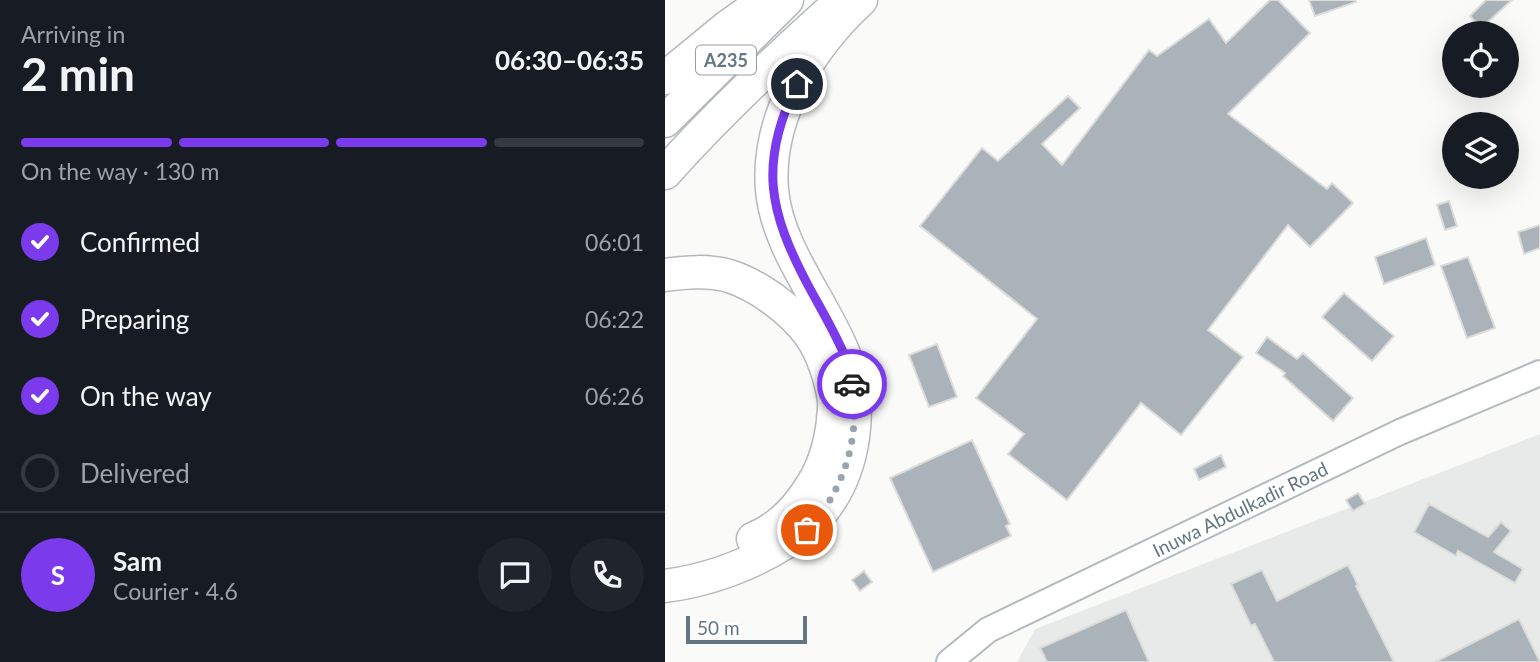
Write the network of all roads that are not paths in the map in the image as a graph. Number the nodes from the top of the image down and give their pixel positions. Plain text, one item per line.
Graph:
1 (765, 0) edge
2 (787, 0) edge
3 (843, 0) edge
4 (862, 0) edge
5 (665, 78) edge
6 (665, 121) edge
7 (665, 173) edge
8 (665, 275) edge
9 (1540, 373) edge
10 (665, 564) edge
11 (665, 586) edge
12 (949, 662) edge

1 - 5 highway
2 - 6 highway, A235
3 - 7 highway, A235
4 - 11 highway
8 - 10 highway
9 - 12 street, Inuwa Abdulkadir Road

